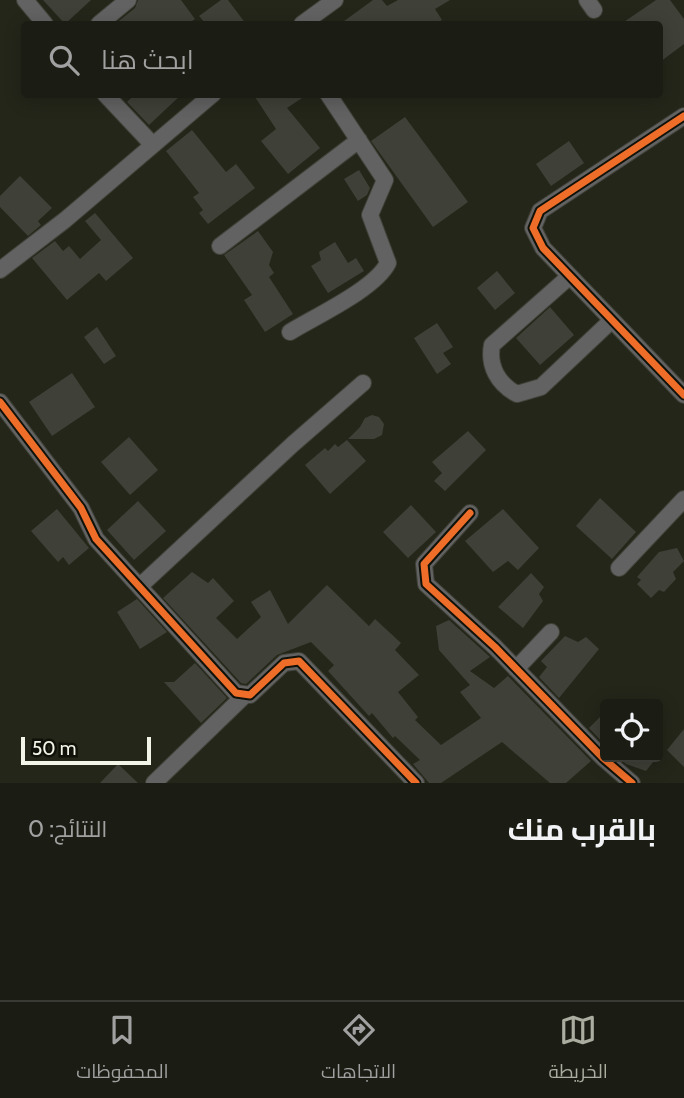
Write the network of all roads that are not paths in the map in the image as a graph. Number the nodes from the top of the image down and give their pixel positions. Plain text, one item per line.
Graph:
1 (25, 0) edge
2 (128, 0) edge
3 (335, 0) edge
4 (42, 21) edge
5 (103, 21) edge
6 (306, 21) edge
7 (109, 98) edge
8 (208, 98) edge
9 (331, 98) edge
10 (684, 116) edge
11 (359, 140) junction
12 (152, 144) junction
13 (220, 246) dead end
14 (0, 270) edge
15 (570, 276) junction
16 (612, 320) junction
17 (290, 332) dead end
18 (363, 383) dead end
19 (684, 395) edge
20 (0, 402) edge
21 (684, 499) edge
22 (470, 513) dead end
23 (619, 568) dead end
24 (140, 586) junction
25 (551, 632) dead end
26 (516, 669) junction
27 (244, 696) junction
28 (154, 783) edge
29 (416, 783) edge
30 (632, 783) edge

1 - 4 street
2 - 5 street
3 - 6 street
7 - 12 street
8 - 12 street
9 - 11 street
10 - 15 street
11 - 13 street
11 - 17 street
12 - 14 street
15 - 16 street
15 - 16 street
16 - 19 street
18 - 24 street
20 - 24 street
21 - 23 street
22 - 26 street
24 - 27 street
25 - 26 street
26 - 30 street
27 - 28 street
27 - 29 street

